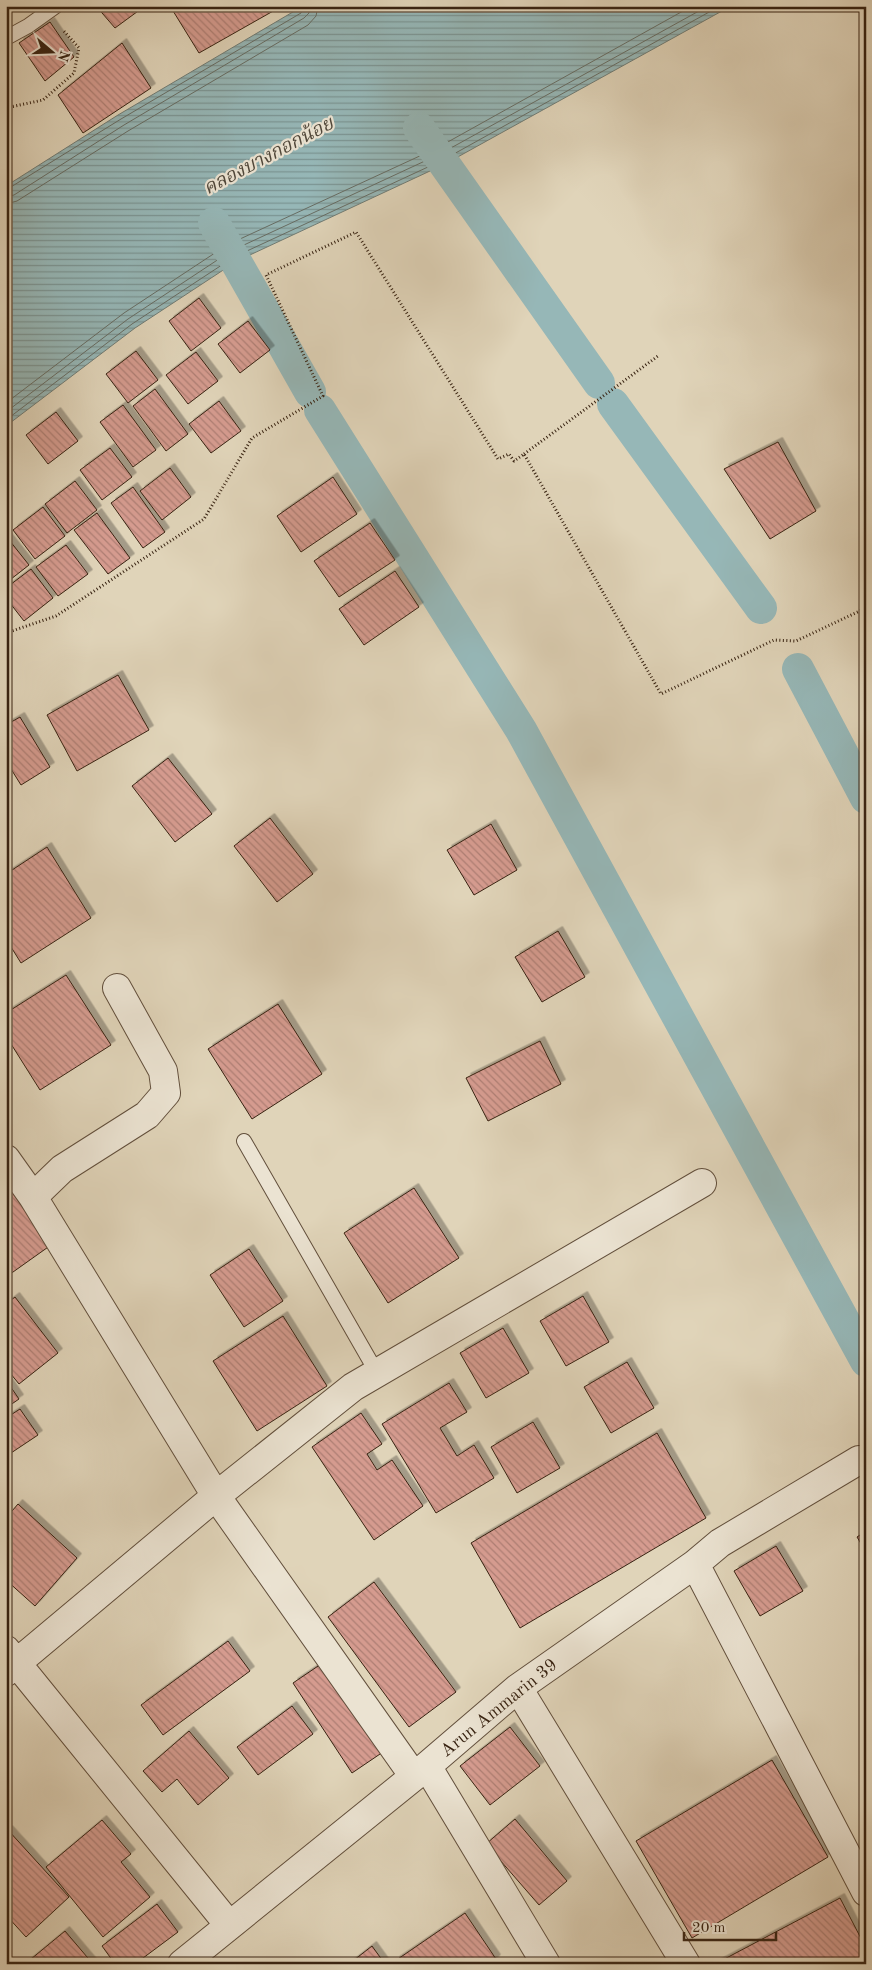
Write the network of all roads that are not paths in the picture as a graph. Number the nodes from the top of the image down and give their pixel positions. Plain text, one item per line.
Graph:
1 (53, 8) edge
2 (6, 38) edge
3 (117, 988) dead end
4 (244, 1141) dead end
5 (8, 1165) edge
6 (702, 1183) dead end
7 (33, 1197) junction
8 (377, 1373) junction
9 (859, 1460) dead end
10 (216, 1496) junction
11 (696, 1564) junction
12 (10, 1662) edge
13 (518, 1688) junction
14 (420, 1771) junction
15 (866, 1892) edge
16 (229, 1925) junction
17 (182, 1964) edge
18 (546, 1964) edge
19 (686, 1964) edge

1 - 2 lane
3 - 7 street
4 - 8 lane
5 - 7 street
6 - 8 street
7 - 10 street
8 - 10 street
9 - 11 street, Arun Ammarin 39
10 - 12 street
10 - 14 street
11 - 13 street, Arun Ammarin 39
11 - 15 street
12 - 16 street
13 - 14 street, Arun Ammarin 39
13 - 19 street
14 - 16 street, Arun Ammarin 39
14 - 18 street
16 - 17 street, Arun Ammarin 39

